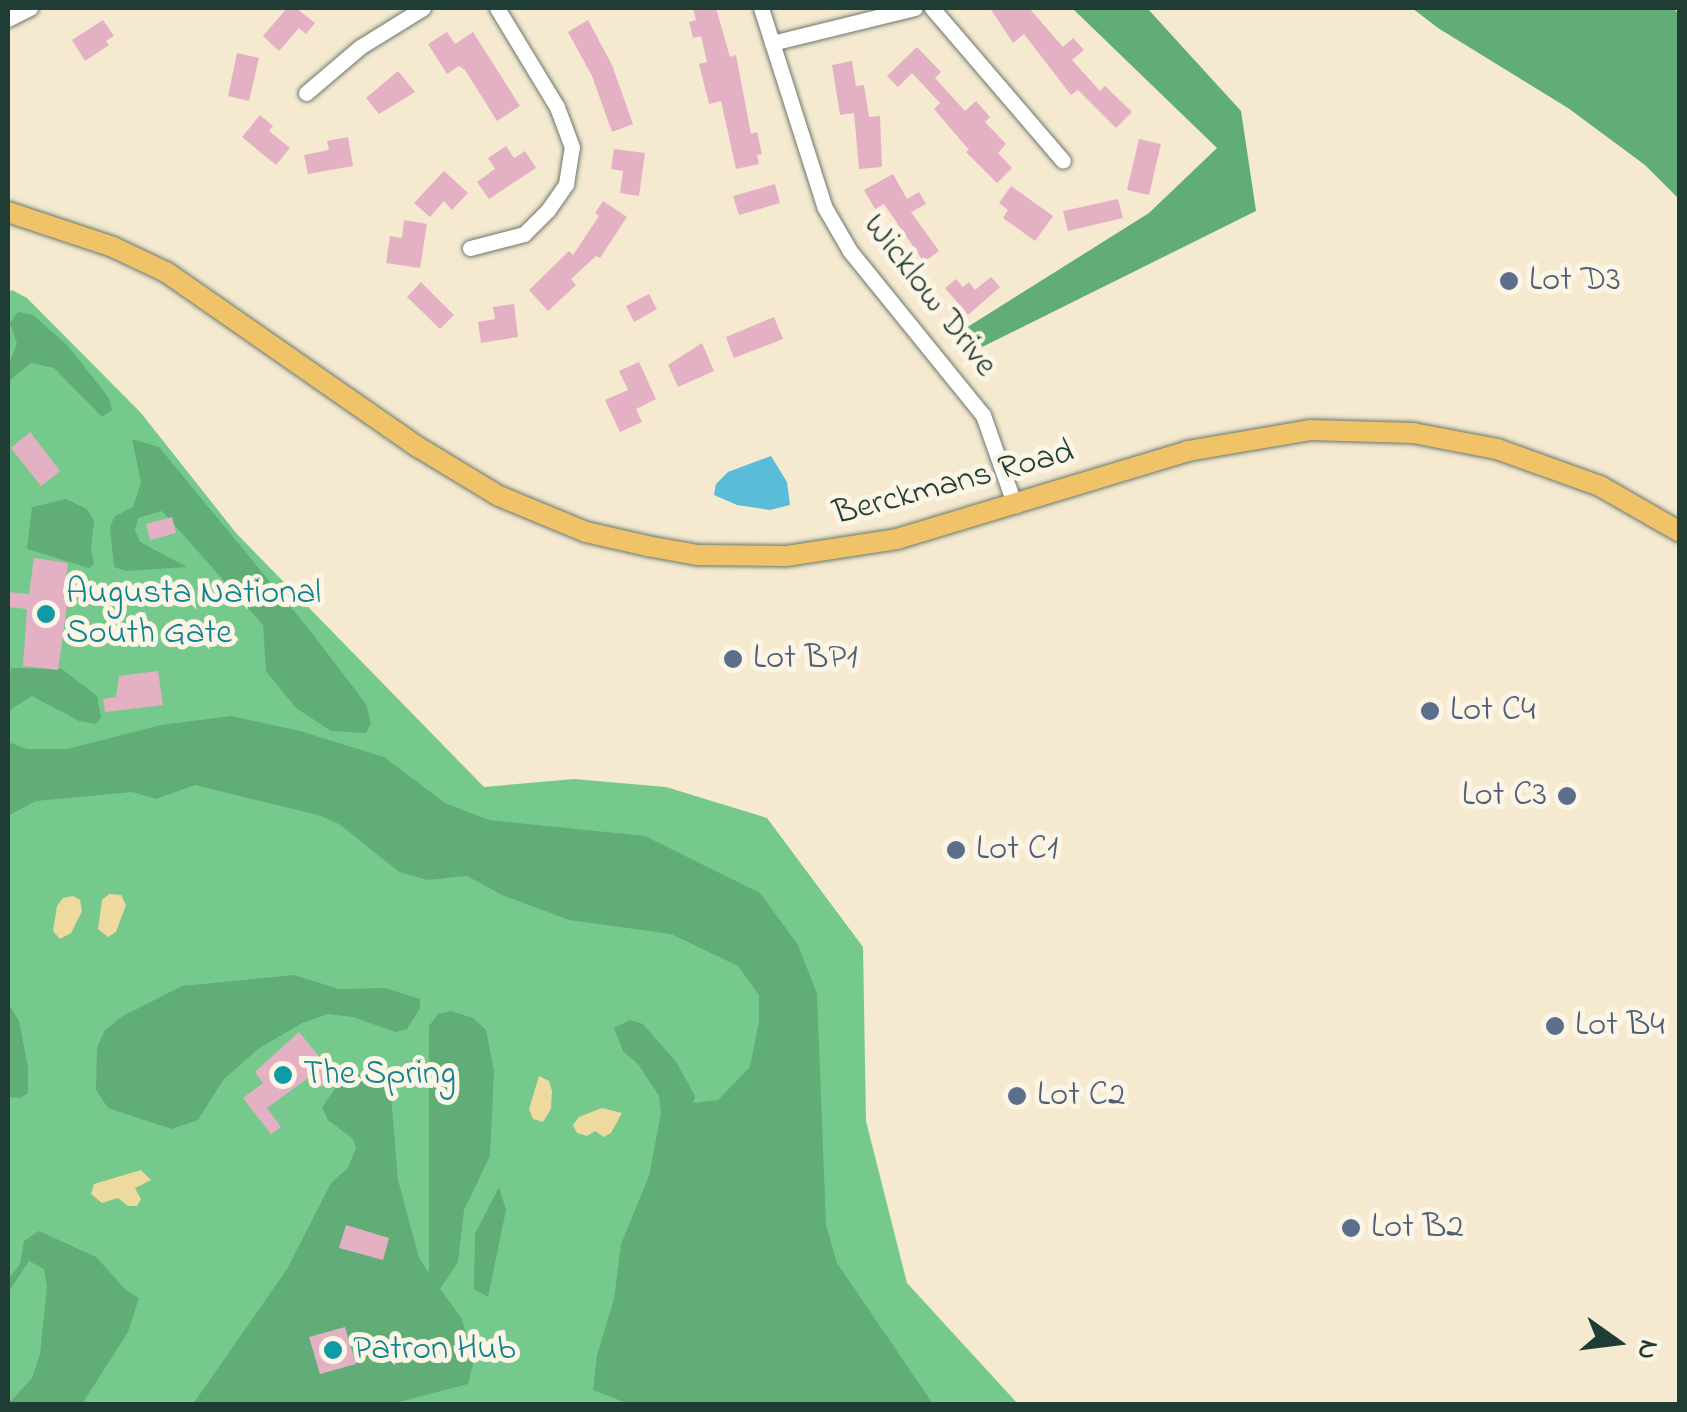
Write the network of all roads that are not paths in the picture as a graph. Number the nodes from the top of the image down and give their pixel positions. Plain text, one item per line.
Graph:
1 (30, 8) edge
2 (424, 8) edge
3 (497, 8) edge
4 (761, 8) edge
5 (915, 8) edge
6 (932, 8) edge
7 (8, 18) edge
8 (772, 44) junction
9 (306, 94) dead end
10 (1063, 161) dead end
11 (8, 212) edge
12 (470, 248) dead end
13 (1015, 506) junction
14 (1680, 532) edge

1 - 7 street
2 - 9 street
3 - 12 street
4 - 8 street, Wicklow Drive
5 - 8 street
6 - 10 street
8 - 13 street, Wicklow Drive
11 - 13 main road, Berckmans Road
13 - 14 main road, Berckmans Road

